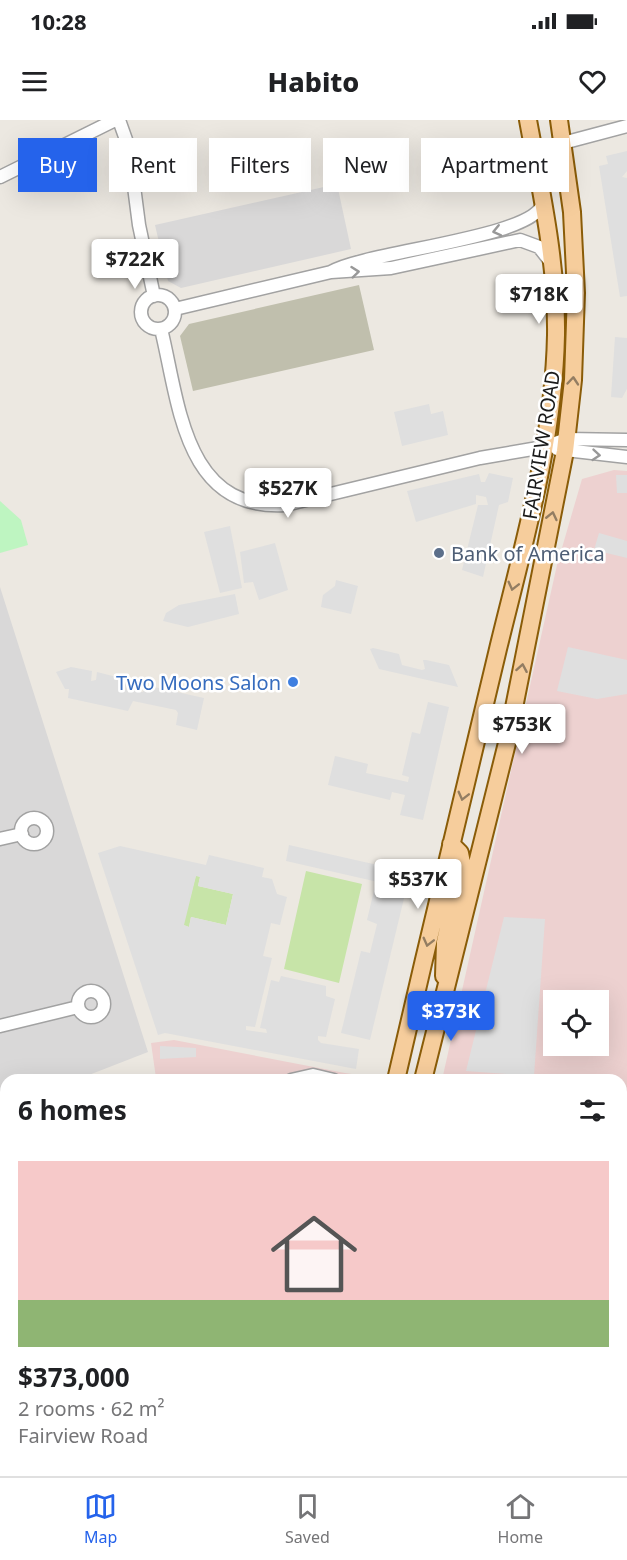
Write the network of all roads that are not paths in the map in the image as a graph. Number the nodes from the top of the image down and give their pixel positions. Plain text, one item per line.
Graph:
1 (117, 120) edge
2 (528, 120) edge
3 (552, 120) edge
4 (559, 120) edge
5 (627, 126) edge
6 (561, 138) edge
7 (562, 138) edge
8 (569, 141) edge
9 (0, 177) edge
10 (568, 192) edge
11 (543, 202) junction
12 (552, 266) junction
13 (331, 272) junction
14 (154, 296) junction
15 (174, 309) junction
16 (161, 329) junction
17 (627, 440) edge
18 (566, 445) junction
19 (544, 447) junction
20 (627, 457) edge
21 (22, 834) dead end
22 (0, 839) edge
23 (451, 844) junction
24 (446, 994) junction
25 (78, 1007) dead end
26 (0, 1026) edge
27 (397, 1074) edge
28 (425, 1074) edge

1 - 9 street
1 - 14 street
2 - 11 main road, FAIRVIEW ROAD
3 - 6 main road
4 - 7 main road, FAIRVIEW ROAD
5 - 8 street
18 -> 10 main road, FAIRVIEW ROAD
11 - 12 main road, FAIRVIEW ROAD
11 -> 13 street
13 -> 12 street
12 - 19 main road, FAIRVIEW ROAD
13 - 15 street
14 - 15 street
14 - 16 street
15 - 16 street
16 - 19 street
17 - 18 street
18 - 19 street
18 -> 20 street
24 -> 18 main road, FAIRVIEW ROAD
19 -> 23 main road, FAIRVIEW ROAD
21 - 22 street
23 - 24 main road
23 -> 27 main road, FAIRVIEW ROAD
24 - 28 main road, FAIRVIEW ROAD
25 - 26 street

